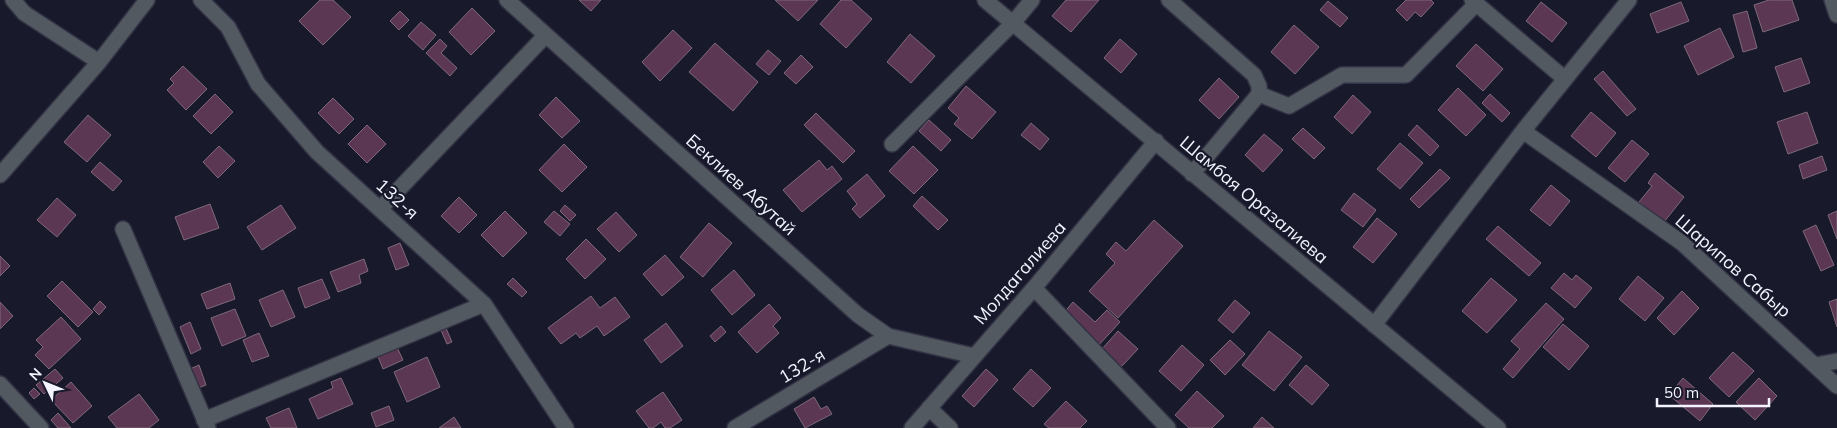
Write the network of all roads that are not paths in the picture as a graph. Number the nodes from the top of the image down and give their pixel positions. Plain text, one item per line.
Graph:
1 (13, 0) edge
2 (147, 0) edge
3 (201, 0) edge
4 (507, 0) edge
5 (985, 0) edge
6 (1032, 0) edge
7 (1169, 0) edge
8 (1628, 0) edge
9 (1832, 0) edge
10 (1474, 2) edge
11 (1837, 15) edge
12 (1012, 22) junction
13 (546, 35) junction
14 (99, 62) junction
15 (1565, 79) junction
16 (1259, 94) junction
17 (1523, 131) junction
18 (1156, 142) junction
19 (892, 144) dead end
20 (1192, 174) junction
21 (0, 175) edge
22 (380, 209) junction
23 (123, 229) dead end
24 (1034, 288) junction
25 (484, 304) junction
26 (1374, 325) junction
27 (888, 336) junction
28 (974, 356) junction
29 (1837, 361) edge
30 (1816, 365) junction
31 (0, 384) edge
32 (1837, 386) edge
33 (929, 408) junction
34 (206, 424) edge
35 (41, 428) edge
36 (566, 428) edge
37 (735, 428) edge
38 (912, 428) edge
39 (950, 428) edge
40 (1168, 428) edge
41 (1498, 428) edge

1 - 14 street
2 - 14 street
3 - 22 street, 132-я
4 - 13 street, Беклиев Абутай
5 - 12 street, Шамбая Оразалиева
6 - 12 street
7 - 16 street
8 - 15 street
9 - 11 street
10 - 15 street
10 - 16 street
12 - 18 street, Шамбая Оразалиева
12 - 19 street
13 - 22 street
13 - 27 street, Беклиев Абутай
14 - 21 street
15 - 17 street
16 - 20 street
17 - 26 street
17 - 30 street, Шарипов Сабыр
18 - 20 street, Шамбая Оразалиева
18 - 24 street, Молдагалиева
20 - 26 street, Шамбая Оразалиева
22 - 25 street, 132-я
23 - 34 street
24 - 28 street, Молдагалиева
24 - 40 street
25 - 34 street
25 - 36 street, 132-я
26 - 41 street, Шамбая Оразалиева
27 - 28 street, Беклиев Абутай
27 - 37 street, 132-я
28 - 33 street, Молдагалиева
29 - 30 street
30 - 32 street, Шарипов Сабыр
31 - 35 street
33 - 38 street, Молдагалиева
33 - 39 street

